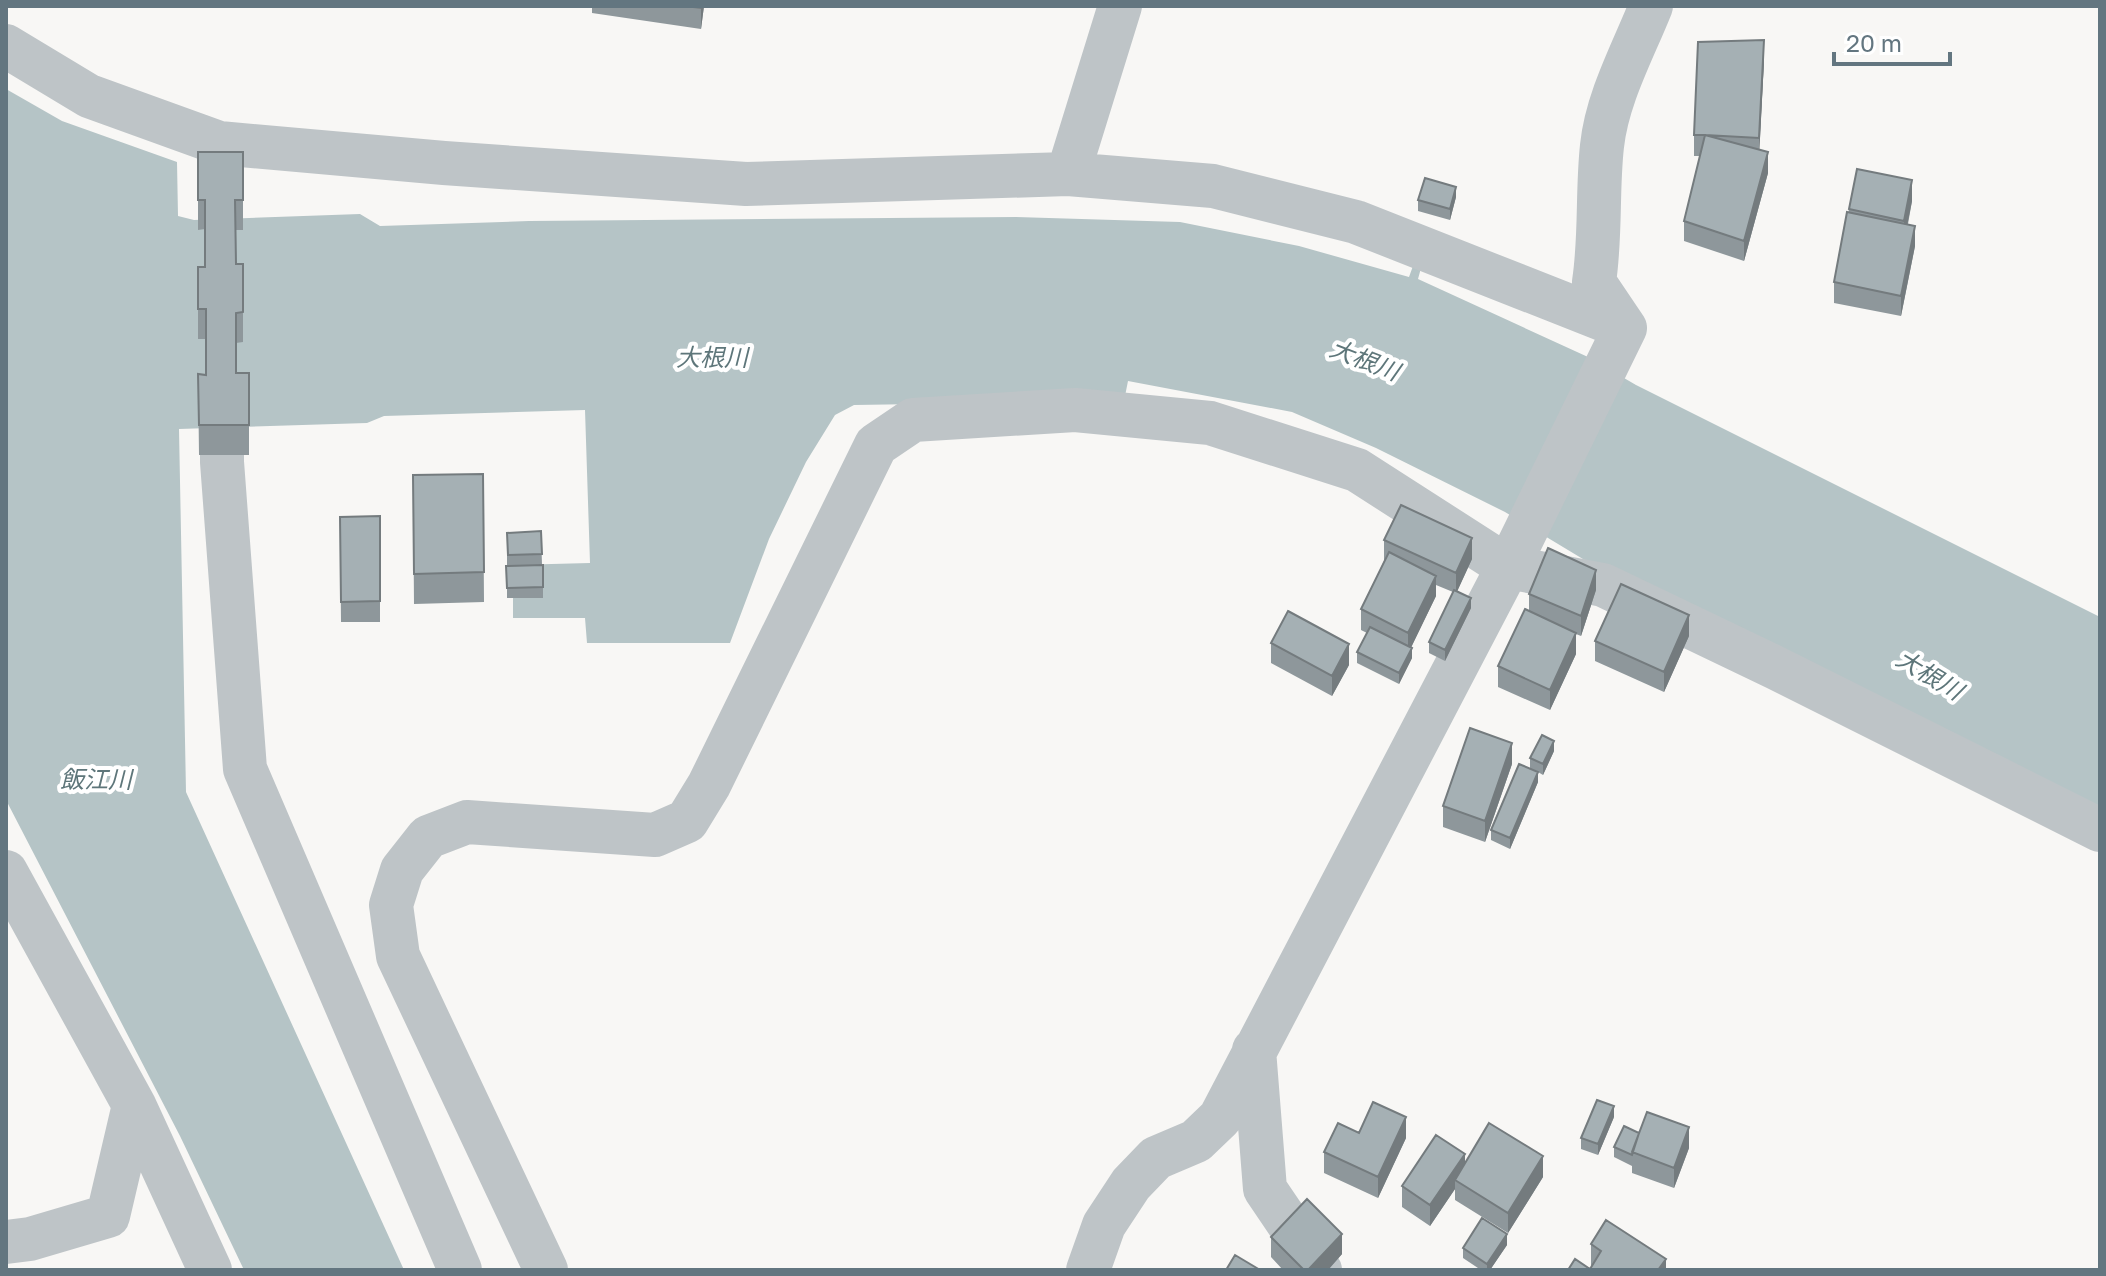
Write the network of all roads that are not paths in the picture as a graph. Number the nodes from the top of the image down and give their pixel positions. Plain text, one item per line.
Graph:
1 (1120, 6) edge
2 (1651, 6) edge
3 (6, 46) edge
4 (1068, 174) junction
5 (1617, 343) junction
6 (221, 350) edge
7 (1510, 561) junction
8 (2100, 830) edge
9 (6, 872) edge
10 (1254, 1050) junction
11 (134, 1105) junction
12 (6, 1242) edge
13 (210, 1270) edge
14 (460, 1270) edge
15 (546, 1270) edge
16 (1088, 1270) edge
17 (1320, 1270) edge

1 - 4 street
2 - 5 street
3 - 4 street
4 - 5 street
5 - 7 street
6 - 14 street
7 - 8 street
7 - 10 street
7 - 15 street
9 - 11 street
10 - 16 street
10 - 17 street
11 - 12 street
11 - 13 street

